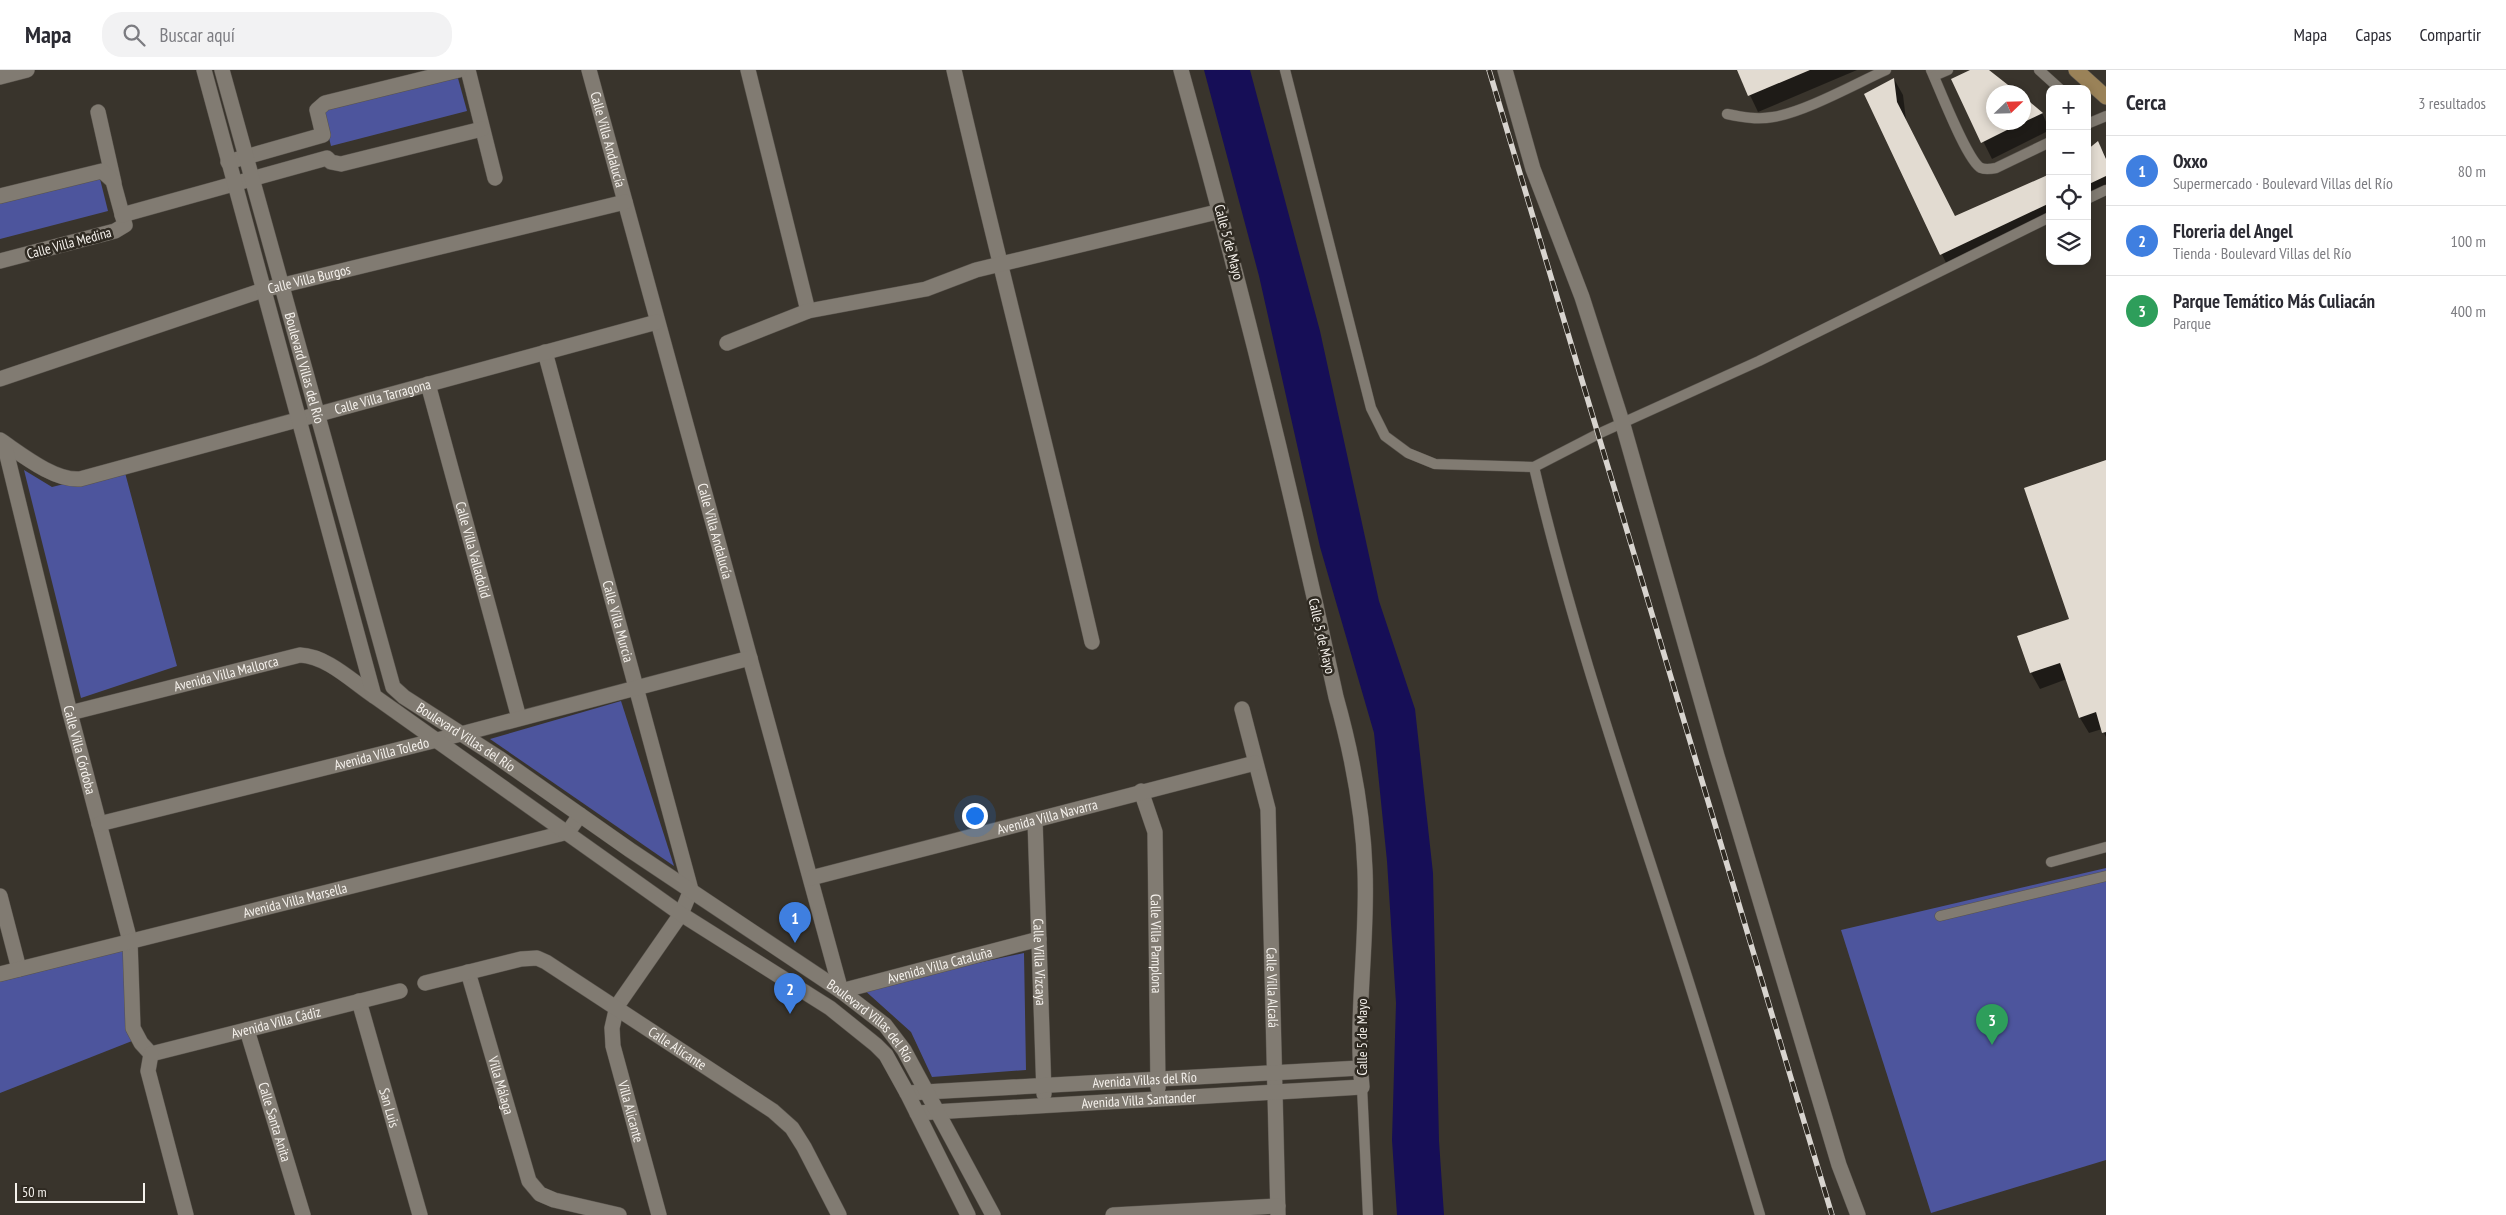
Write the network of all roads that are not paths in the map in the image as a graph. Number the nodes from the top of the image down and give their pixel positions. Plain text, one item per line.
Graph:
1 (28, 70) edge
2 (204, 70) edge
3 (222, 70) edge
4 (459, 70) edge
5 (468, 70) edge
6 (588, 70) edge
7 (748, 70) edge
8 (954, 70) edge
9 (1181, 70) edge
10 (1285, 70) edge
11 (1505, 70) edge
12 (1886, 70) edge
13 (1948, 70) edge
14 (2039, 70) edge
15 (2076, 70) edge
16 (1932, 73) edge
17 (0, 77) edge
18 (2056, 85) edge
19 (2106, 97) edge
20 (98, 112) dead end
21 (1727, 114) dead end
22 (2106, 116) edge
23 (2091, 119) edge
24 (482, 129) junction
25 (2046, 144) edge
26 (245, 157) junction
27 (228, 162) junction
28 (251, 178) junction
29 (496, 178) dead end
30 (234, 184) junction
31 (114, 185) junction
32 (2106, 190) edge
33 (0, 196) edge
34 (2091, 197) edge
35 (625, 202) junction
36 (1220, 211) junction
37 (122, 215) junction
38 (2046, 219) edge
39 (0, 261) edge
40 (1000, 264) junction
41 (281, 285) junction
42 (264, 290) junction
43 (808, 311) junction
44 (656, 322) junction
45 (727, 343) dead end
46 (546, 352) junction
47 (0, 379) edge
48 (428, 384) junction
49 (317, 415) junction
50 (299, 420) junction
51 (1623, 425) junction
52 (2, 442) edge
53 (1534, 467) junction
54 (1092, 642) dead end
55 (750, 658) junction
56 (637, 688) junction
57 (374, 696) junction
58 (1242, 709) dead end
59 (70, 713) junction
60 (518, 718) junction
61 (461, 734) junction
62 (436, 739) junction
63 (1255, 763) junction
64 (1140, 791) junction
65 (580, 815) junction
66 (1035, 820) junction
67 (99, 824) junction
68 (568, 832) junction
69 (2106, 847) edge
70 (2052, 862) dead end
71 (2106, 876) edge
72 (810, 878) junction
73 (691, 890) junction
74 (0, 896) edge
75 (681, 914) junction
76 (1940, 916) dead end
77 (1039, 939) junction
78 (130, 941) junction
79 (19, 969) junction
80 (468, 972) junction
81 (0, 974) edge
82 (425, 983) dead end
83 (400, 991) dead end
84 (841, 991) junction
85 (359, 1001) junction
86 (617, 1006) junction
87 (830, 1008) junction
88 (247, 1030) junction
89 (151, 1054) junction
90 (1360, 1068) junction
91 (1274, 1073) junction
92 (1158, 1079) junction
93 (1043, 1085) junction
94 (1362, 1087) junction
95 (927, 1091) junction
96 (1275, 1092) junction
97 (907, 1093) junction
98 (1159, 1099) junction
99 (1044, 1106) junction
100 (938, 1112) junction
101 (917, 1113) junction
102 (1278, 1210) edge
103 (186, 1215) edge
104 (303, 1215) edge
105 (420, 1215) edge
106 (619, 1215) edge
107 (659, 1215) edge
108 (838, 1215) edge
109 (968, 1215) edge
110 (993, 1215) edge
111 (1113, 1215) edge
112 (1368, 1215) edge
113 (1760, 1215) edge
114 (1858, 1215) edge

1 - 17 street
2 - 27 street, Boulevard Villas del Río
3 - 26 street, Boulevard Villas del Río
4 - 26 street
5 - 24 street
6 - 35 street, Calle Villa Andalucía
7 - 43 street
8 - 40 street
9 - 36 street, Calle 5 de Mayo
10 - 53 lane
11 - 51 street
12 - 21 lane
13 - 16 lane
14 - 18 lane
15 - 19 main road
16 - 25 lane
20 - 31 street, Calle Villa Medina
22 - 23 lane
24 - 28 street
24 - 29 street
26 - 27 street
26 - 28 street, Boulevard Villas del Río
27 - 30 street, Boulevard Villas del Río
28 - 30 street
28 - 41 street, Boulevard Villas del Río
30 - 37 street
30 - 42 street, Boulevard Villas del Río
31 - 33 street
31 - 37 street, Calle Villa Medina
32 - 34 lane
35 - 41 street, Calle Villa Burgos
35 - 44 street, Calle Villa Andalucía
36 - 40 street
36 - 90 street, Calle 5 de Mayo
37 - 39 street, Calle Villa Medina
38 - 51 lane
40 - 43 street
40 - 54 street
41 - 42 street, Calle Villa Burgos
41 - 49 street, Boulevard Villas del Río
42 - 47 street, Calle Villa Burgos
42 - 50 street, Boulevard Villas del Río
43 - 45 street
44 - 46 street, Calle Villa Tarragona
44 - 55 street, Calle Villa Andalucía
46 - 48 street, Calle Villa Tarragona
46 - 56 street, Calle Villa Murcia
48 - 49 street, Calle Villa Tarragona
48 - 60 street, Calle Villa Valladolid
49 - 50 street, Calle Villa Tarragona
49 - 61 street, Boulevard Villas del Río
50 - 52 street, Calle Villa Tarragona
50 - 57 street, Boulevard Villas del Río
51 - 53 lane
51 - 114 street
52 - 59 street, Calle Villa Córdoba
53 - 113 lane
55 - 56 street, Avenida Villa Toledo
55 - 72 street, Calle Villa Andalucía
56 - 60 street, Avenida Villa Toledo
56 - 73 street, Calle Villa Murcia
57 - 59 street, Avenida Villa Mallorca
57 - 62 street, Boulevard Villas del Río
58 - 63 street, Calle Villa Alcalá
59 - 67 street, Calle Villa Córdoba
60 - 61 street, Avenida Villa Toledo
61 - 62 street, Avenida Villa Toledo
61 - 65 street, Boulevard Villas del Río
62 - 67 street, Avenida Villa Toledo
62 - 68 street, Boulevard Villas del Río
63 - 64 street, Avenida Villa Navarra
63 - 91 street, Calle Villa Alcalá
64 - 66 street, Avenida Villa Navarra
64 - 92 street, Calle Villa Pamplona
65 - 68 street
65 - 73 street, Boulevard Villas del Río
66 - 72 street, Avenida Villa Navarra
66 - 77 street, Calle Villa Vizcaya
67 - 78 street, Calle Villa Córdoba
68 - 75 street, Boulevard Villas del Río
68 - 78 street, Avenida Villa Marsella
69 - 70 lane
71 - 76 lane
72 - 84 street, Calle Villa Andalucía
73 - 75 street
73 - 84 street, Boulevard Villas del Río
74 - 79 street
75 - 86 street
75 - 87 street, Boulevard Villas del Río
77 - 84 street, Avenida Villa Cataluña
77 - 93 street, Calle Villa Vizcaya
78 - 79 street, Avenida Villa Marsella
78 - 89 street, Calle Villa Córdoba
79 - 81 street, Avenida Villa Marsella
80 - 82 street
80 - 86 street, Calle Alicante
80 - 106 street, Villa Málaga
83 - 85 street, Avenida Villa Cádiz
84 - 87 street
84 - 95 street, Boulevard Villas del Río
85 - 88 street, Avenida Villa Cádiz
85 - 105 street, San Luis
86 - 107 street, Villa Alicante
86 - 108 street, Calle Alicante
87 - 97 street, Boulevard Villas del Río
88 - 89 street, Avenida Villa Cádiz
88 - 104 street, Calle Santa Anita
89 - 103 street
90 - 91 street, Avenida Villas del Río
90 - 94 street, Calle 5 de Mayo
91 - 92 street, Avenida Villas del Río
91 - 96 street, Calle Villa Alcalá
92 - 93 street, Avenida Villas del Río
92 - 98 street, Calle Villa Pamplona
93 - 95 street, Avenida Villas del Río
93 - 99 street, Calle Villa Vizcaya
94 - 96 street, Avenida Villa Santander
94 - 112 lane, Calle 5 de Mayo
95 - 97 street, Avenida Villas del Río
95 - 100 street, Boulevard Villas del Río
96 - 98 street, Avenida Villa Santander
96 - 102 street, Calle Villa Alcalá
97 - 101 street, Boulevard Villas del Río
98 - 99 street, Avenida Villa Santander
99 - 100 street, Avenida Villa Santander
100 - 101 street, Avenida Villa Santander
100 - 110 street, Boulevard Villas del Río
101 - 109 street, Boulevard Villas del Río
102 - 111 street

